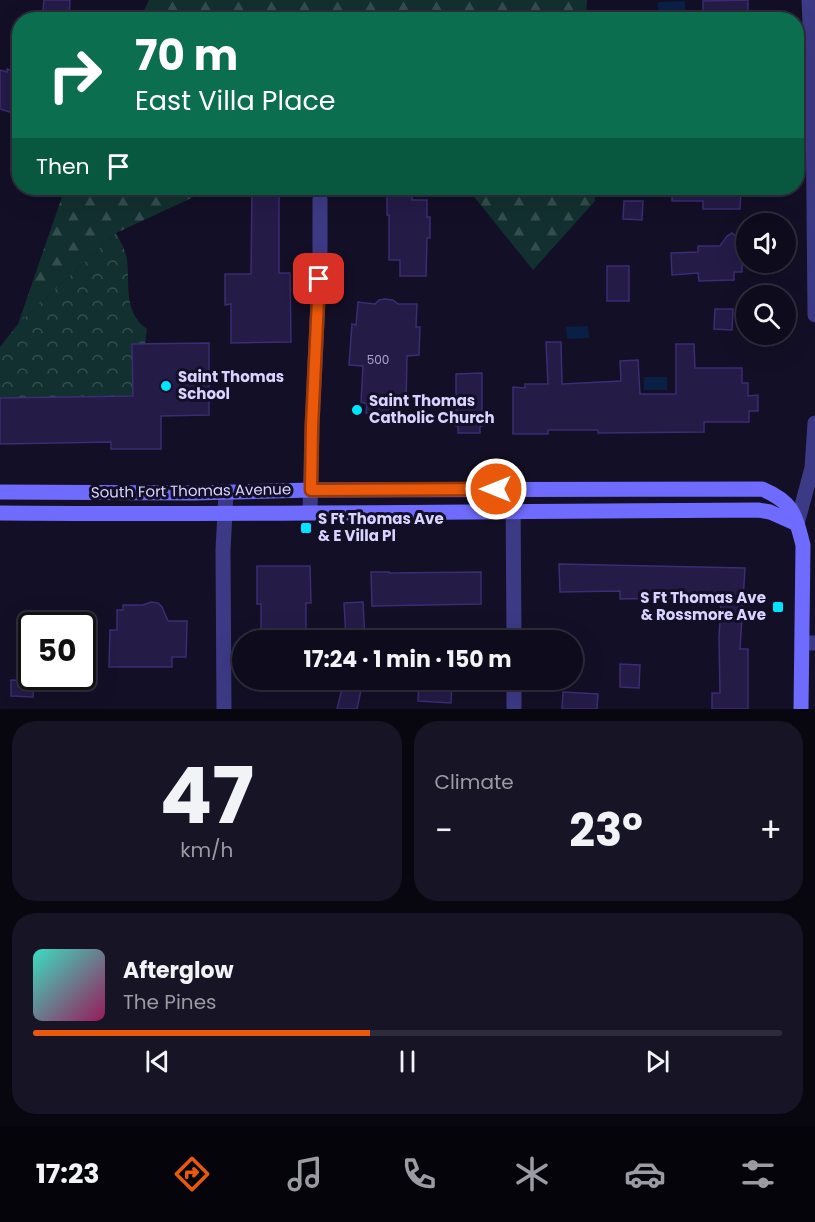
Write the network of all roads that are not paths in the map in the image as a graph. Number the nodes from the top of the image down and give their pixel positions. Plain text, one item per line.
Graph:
1 (809, 0) edge
2 (814, 94) edge
3 (320, 198) dead end
4 (815, 315) edge
5 (815, 423) edge
6 (513, 489) junction
7 (311, 490) junction
8 (0, 492) edge
9 (226, 493) junction
10 (310, 512) junction
11 (513, 512) junction
12 (0, 513) edge
13 (225, 514) junction
14 (798, 524) junction
15 (514, 630) edge
16 (809, 643) edge
17 (514, 690) edge
18 (224, 709) edge
19 (514, 709) edge
20 (801, 709) edge

1 - 2 street
2 - 4 street
3 - 7 street
5 - 14 street
6 - 7 main road, South Fort Thomas Avenue
6 - 11 street
6 - 14 main road, South Fort Thomas Avenue
7 - 9 main road, South Fort Thomas Avenue
7 - 10 street
8 - 9 main road, South Fort Thomas Avenue
9 - 13 street
10 - 11 main road, South Fort Thomas Avenue
10 - 13 main road, South Fort Thomas Avenue
11 - 14 main road, South Fort Thomas Avenue
11 - 15 street
12 - 13 main road, South Fort Thomas Avenue
13 - 18 street
14 - 16 main road, South Fort Thomas Avenue
16 - 20 main road, South Fort Thomas Avenue
17 - 19 street

